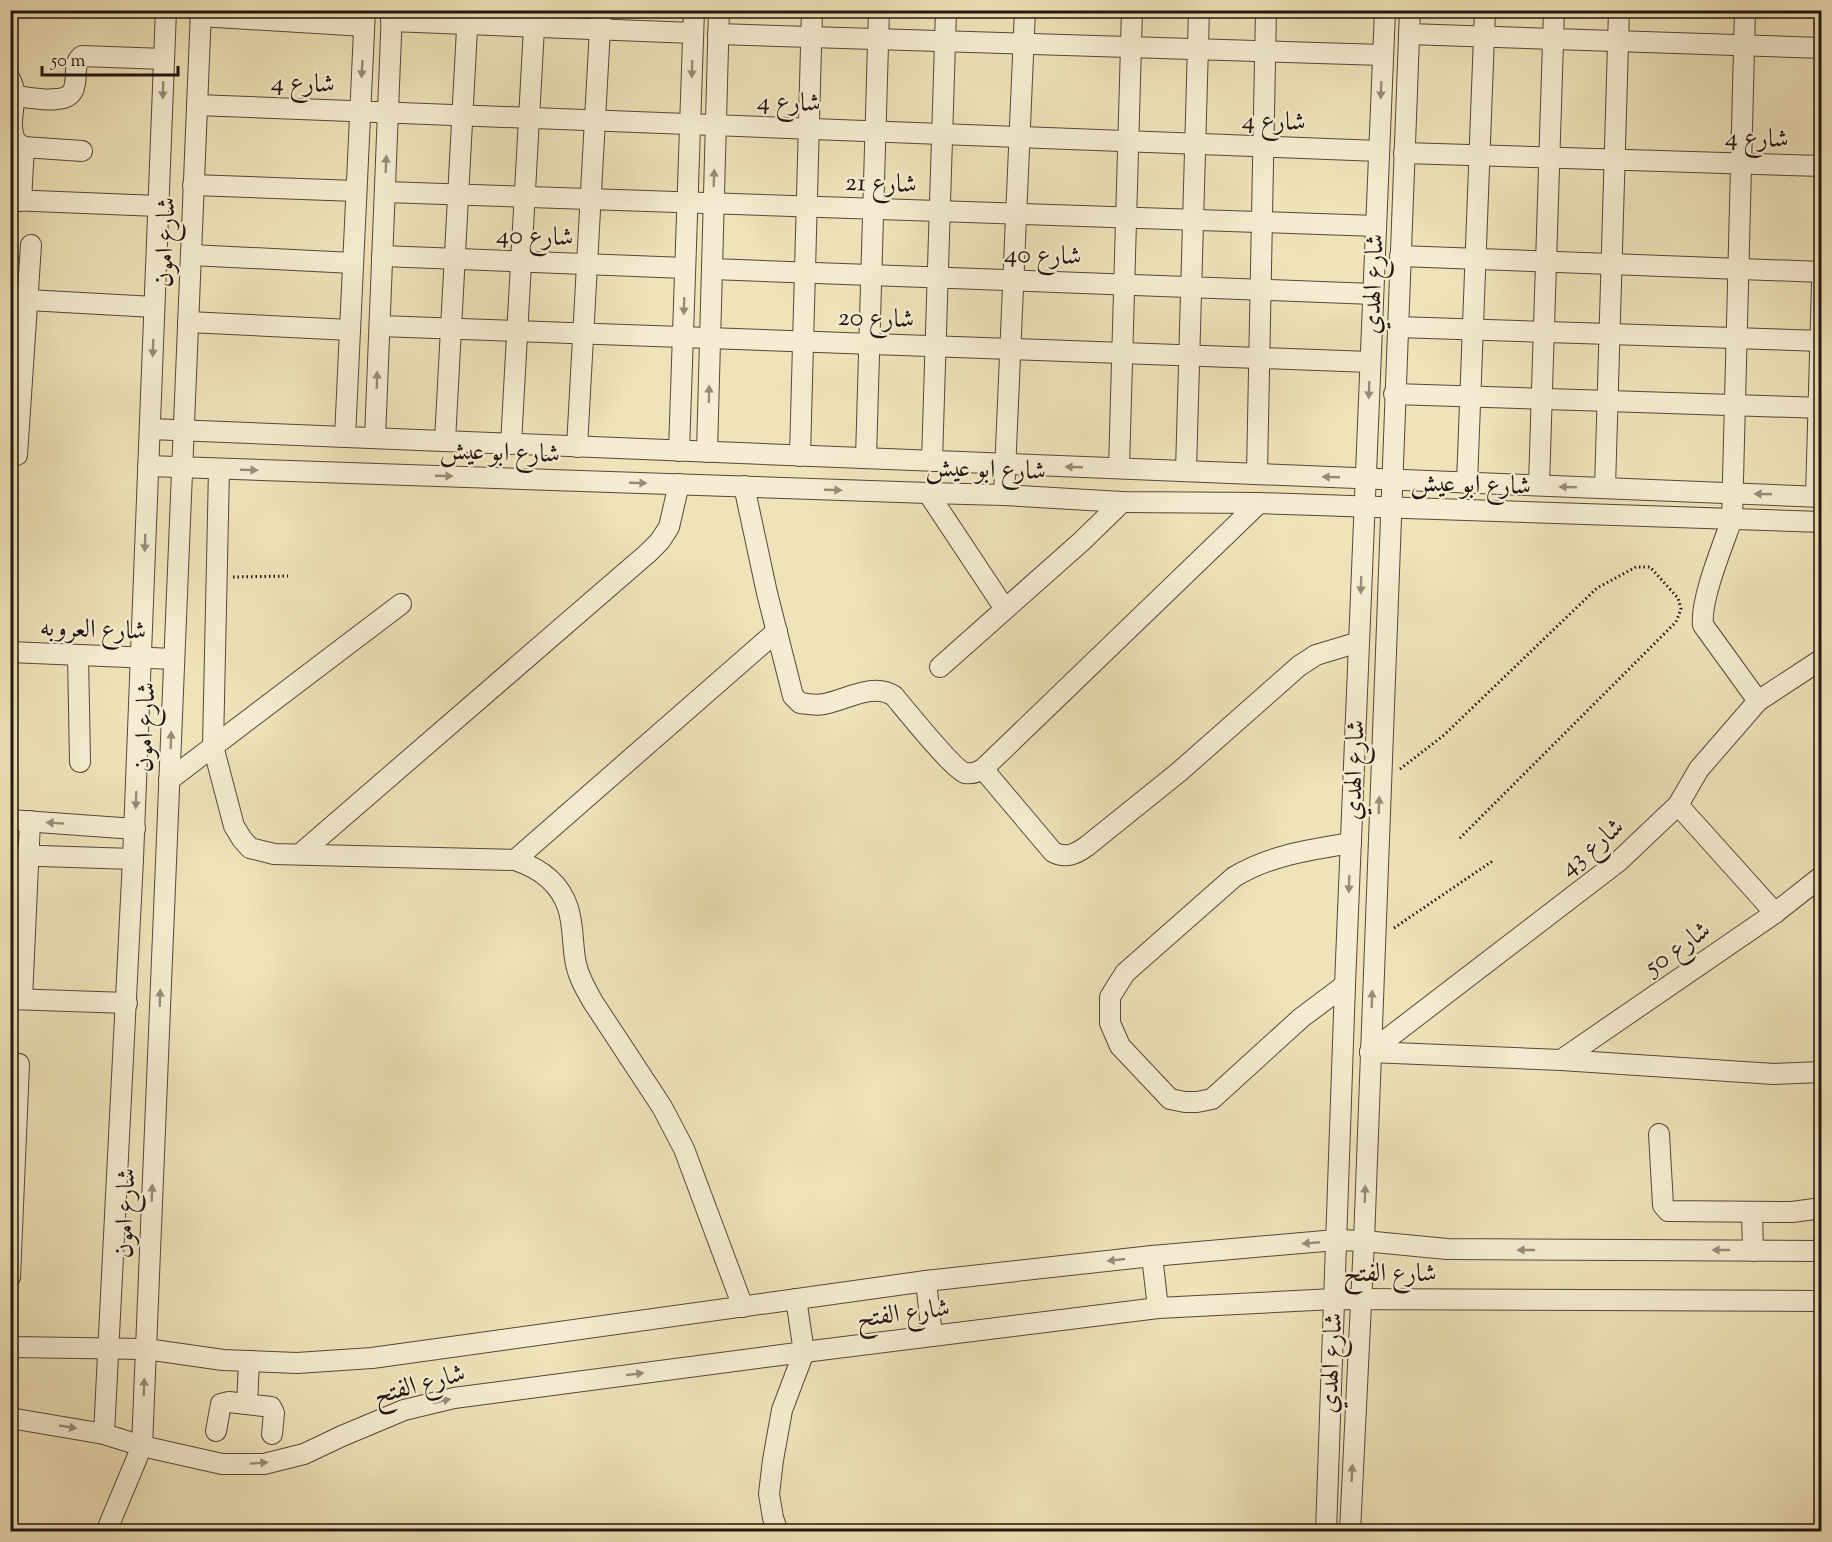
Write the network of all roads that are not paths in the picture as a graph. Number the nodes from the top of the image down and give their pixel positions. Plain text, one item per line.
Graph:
1 (166, 10) edge
2 (694, 10) edge
3 (718, 10) edge
4 (812, 10) edge
5 (879, 10) edge
6 (946, 10) edge
7 (1025, 10) edge
8 (1131, 10) edge
9 (1199, 10) edge
10 (1266, 10) edge
11 (1385, 10) edge
12 (1410, 10) edge
13 (1485, 10) edge
14 (1554, 10) edge
15 (1619, 10) edge
16 (1745, 10) edge
17 (201, 13) edge
18 (391, 16) edge
19 (468, 17) edge
20 (364, 18) edge
21 (534, 19) edge
22 (601, 20) edge
23 (693, 33) junction
24 (718, 34) junction
25 (1409, 34) junction
26 (811, 37) junction
27 (1484, 37) junction
28 (879, 39) junction
29 (1553, 39) junction
30 (945, 41) junction
31 (1618, 41) junction
32 (1024, 44) junction
33 (1744, 46) junction
34 (1130, 47) junction
35 (1821, 48) edge
36 (1198, 50) junction
37 (1265, 52) junction
38 (1383, 56) junction
39 (164, 60) junction
40 (13, 87) edge
41 (197, 105) junction
42 (360, 112) junction
43 (388, 112) junction
44 (463, 115) junction
45 (529, 118) junction
46 (595, 121) junction
47 (690, 124) junction
48 (716, 125) junction
49 (809, 129) junction
50 (876, 131) junction
51 (942, 134) junction
52 (1020, 137) junction
53 (1128, 141) junction
54 (1195, 144) junction
55 (24, 147) junction
56 (1263, 147) junction
57 (82, 151) dead end
58 (1379, 151) junction
59 (1404, 153) junction
60 (1479, 156) junction
61 (1549, 158) junction
62 (1615, 159) junction
63 (1741, 163) junction
64 (1821, 166) edge
65 (194, 185) junction
66 (356, 191) junction
67 (385, 192) junction
68 (458, 194) junction
69 (524, 196) junction
70 (591, 199) junction
71 (16, 201) edge
72 (687, 202) junction
73 (714, 203) junction
74 (158, 206) junction
75 (807, 206) junction
76 (873, 209) junction
77 (940, 211) junction
78 (1016, 214) junction
79 (1126, 217) junction
80 (1193, 220) junction
81 (1262, 222) junction
82 (1376, 226) junction
83 (31, 245) dead end
84 (190, 255) junction
85 (382, 256) junction
86 (1400, 256) junction
87 (455, 259) junction
88 (1476, 259) junction
89 (521, 262) junction
90 (1546, 262) junction
91 (353, 264) junction
92 (587, 264) junction
93 (1611, 264) junction
94 (685, 268) junction
95 (712, 269) junction
96 (1738, 269) junction
97 (805, 272) junction
98 (1821, 272) edge
99 (872, 275) junction
100 (938, 278) junction
101 (1013, 280) junction
102 (1124, 284) junction
103 (1821, 284) edge
104 (1191, 287) junction
105 (1261, 290) junction
106 (1373, 294) junction
107 (19, 300) edge
108 (154, 307) junction
109 (188, 322) junction
110 (380, 326) junction
111 (1397, 327) junction
112 (451, 329) junction
113 (350, 330) junction
114 (1473, 330) junction
115 (517, 331) junction
116 (1544, 332) junction
117 (583, 334) junction
118 (1609, 334) junction
119 (683, 337) junction
120 (710, 338) junction
121 (1737, 338) junction
122 (803, 341) junction
123 (1821, 341) edge
124 (869, 344) junction
125 (936, 346) junction
126 (1011, 349) junction
127 (1122, 352) junction
128 (1190, 355) junction
129 (1259, 358) junction
130 (1370, 362) junction
131 (1394, 394) junction
132 (1470, 397) junction
133 (1542, 399) junction
134 (1607, 401) junction
135 (1735, 406) junction
136 (1820, 408) edge
137 (150, 429) junction
138 (183, 431) junction
139 (345, 437) junction
140 (375, 438) junction
141 (445, 441) junction
142 (511, 444) junction
143 (577, 447) junction
144 (679, 451) junction
145 (711, 452) junction
146 (16, 455) dead end
147 (800, 456) junction
148 (866, 458) junction
149 (932, 461) junction
150 (1006, 464) junction
151 (148, 466) junction
152 (182, 468) junction
153 (1119, 468) junction
154 (219, 469) junction
155 (1186, 471) junction
156 (1257, 474) junction
157 (1365, 478) junction
158 (1391, 479) junction
159 (1467, 483) junction
160 (679, 484) junction
161 (714, 485) junction
162 (744, 486) junction
163 (1539, 486) junction
164 (1605, 488) junction
165 (1733, 493) junction
166 (928, 494) junction
167 (1004, 495) junction
168 (1819, 496) edge
169 (1122, 502) junction
170 (1259, 503) junction
171 (1364, 507) junction
172 (1390, 507) junction
173 (1732, 519) junction
174 (1821, 522) edge
175 (401, 604) dead end
176 (1005, 609) junction
177 (777, 631) junction
178 (1359, 642) junction
179 (10, 652) edge
180 (78, 655) junction
181 (141, 657) junction
182 (174, 658) junction
183 (1821, 659) edge
184 (940, 667) dead end
185 (1758, 701) junction
186 (213, 746) junction
187 (80, 762) dead end
188 (983, 769) junction
189 (169, 780) junction
190 (1678, 805) junction
191 (20, 821) edge
192 (135, 829) junction
193 (1351, 843) junction
194 (20, 855) edge
195 (300, 855) junction
196 (134, 859) junction
197 (515, 860) junction
198 (1821, 876) edge
199 (1775, 913) junction
200 (1345, 986) junction
201 (16, 999) edge
202 (127, 1002) junction
203 (1370, 1052) junction
204 (1562, 1060) junction
205 (20, 1064) dead end
206 (1821, 1072) edge
207 (14, 1121) edge
208 (1659, 1134) dead end
209 (12, 1193) edge
210 (1821, 1209) edge
211 (1752, 1212) junction
212 (1336, 1240) junction
213 (1364, 1241) junction
214 (1753, 1251) junction
215 (1821, 1251) edge
216 (11, 1254) edge
217 (1152, 1256) junction
218 (10, 1277) edge
219 (926, 1281) junction
220 (796, 1299) junction
221 (1334, 1299) junction
222 (1360, 1299) junction
223 (1821, 1301) edge
224 (743, 1307) junction
225 (1158, 1308) junction
226 (932, 1336) junction
227 (10, 1347) edge
228 (109, 1349) junction
229 (146, 1349) junction
230 (804, 1352) junction
231 (249, 1361) junction
232 (247, 1404) junction
233 (10, 1418) edge
234 (216, 1431) dead end
235 (104, 1434) junction
236 (272, 1434) dead end
237 (142, 1446) junction
238 (1347, 1531) edge
239 (106, 1532) edge
240 (778, 1532) edge
241 (1326, 1532) edge

1 - 39 street, شارع امون
2 - 23 street
3 - 24 street
4 - 26 street
5 - 28 street
6 - 30 street
7 - 32 street
8 - 34 street
9 - 36 street
10 - 37 street
11 - 38 street, شارع الهدي
12 - 25 street, شارع الهدي
13 - 27 street
14 - 29 street
15 - 31 street
16 - 33 street
17 - 20 street
17 - 41 street, شارع امون
18 - 19 street
18 - 43 street
19 - 21 street
19 - 44 street
20 -> 42 street
21 - 22 street
21 - 45 street
22 - 23 street
22 - 46 street
23 -> 47 street
24 - 26 street
24 - 48 street
25 - 27 street
25 - 59 street, شارع الهدي
26 - 28 street
26 - 49 street
27 - 29 street
27 - 60 street
28 - 30 street
28 - 50 street
29 - 31 street
29 - 61 street
30 - 32 street
30 - 51 street
31 - 33 street
31 - 62 street
32 - 34 street
32 - 52 street
33 - 35 street
33 - 63 street
34 - 36 street
34 - 53 street
36 - 37 street
36 - 54 street
37 - 38 street
37 - 56 street
38 -> 58 street, شارع الهدي
39 - 40 street
39 -> 74 street, شارع امون
40 - 55 street
41 - 42 street, شارع 4
41 - 65 street, شارع امون
42 - 43 street, شارع 4
42 - 66 street
43 - 44 street, شارع 4
67 -> 43 street
44 - 45 street, شارع 4
44 - 68 street
45 - 46 street, شارع 4
45 - 69 street
46 - 47 street, شارع 4
46 - 70 street
47 - 48 street, شارع 4
47 - 72 street
48 - 49 street, شارع 4
73 -> 48 street
49 - 50 street, شارع 4
49 - 75 street
50 - 51 street, شارع 4
50 - 76 street
51 - 52 street, شارع 4
51 - 77 street
52 - 53 street, شارع 4
52 - 78 street
53 - 54 street, شارع 4
53 - 79 street
54 - 56 street, شارع 4
54 - 80 street
55 - 57 street
55 - 71 street
56 - 58 street, شارع 4
56 - 81 street
58 - 82 street, شارع الهدي
59 - 60 street, شارع 4
59 - 86 street, شارع الهدي
60 - 61 street, شارع 4
60 - 88 street
61 - 62 street, شارع 4
61 - 90 street
62 - 63 street, شارع 4
62 - 93 street
63 - 64 street, شارع 4
63 - 96 street
65 - 66 street
65 - 84 street, شارع امون
66 - 91 street
67 - 68 street, شارع 21
67 - 85 street
68 - 69 street, شارع 21
68 - 87 street
69 - 70 street, شارع 21
69 - 89 street
70 - 72 street, شارع 21
70 - 92 street
71 - 74 street
72 - 73 street, شارع 21
72 - 94 street
73 - 75 street, شارع 21
73 - 95 street
74 - 108 street, شارع امون
75 - 76 street, شارع 21
75 - 97 street
76 - 77 street, شارع 21
76 - 99 street
77 - 78 street, شارع 21
77 - 100 street
78 - 79 street, شارع 21
78 - 101 street
79 - 80 street, شارع 21
79 - 102 street
80 - 81 street, شارع 21
80 - 104 street
81 - 82 street, شارع 21
81 - 105 street
82 - 106 street, شارع الهدي
83 - 107 street
84 - 91 street
84 - 109 street, شارع امون
85 - 87 street, شارع 40
85 - 110 street
86 - 88 street
86 - 111 street, شارع الهدي
87 - 89 street, شارع 40
87 - 112 street
88 - 90 street
88 - 114 street
89 - 92 street, شارع 40
89 - 115 street
90 - 93 street
90 - 116 street
91 - 113 street
92 - 94 street, شارع 40
92 - 117 street
93 - 96 street
93 - 118 street
94 -> 119 street
95 - 97 street, شارع 40
95 - 120 street
96 - 98 street
96 - 121 street
97 - 99 street, شارع 40
97 - 122 street
99 - 100 street, شارع 40
99 - 124 street
100 - 101 street, شارع 40
100 - 125 street
101 - 102 street, شارع 40
101 - 126 street
102 - 104 street, شارع 40
102 - 127 street
103 - 123 street
104 - 105 street, شارع 40
104 - 128 street
105 - 106 street, شارع 40
105 - 129 street
106 - 130 street, شارع الهدي
107 - 108 street
107 - 146 street
108 -> 137 street, شارع امون
109 - 113 street
109 - 138 street, شارع امون
110 - 112 street, شارع 20
140 -> 110 street
111 - 114 street
111 - 131 street, شارع الهدي
112 - 115 street, شارع 20
112 - 141 street
113 - 139 street
114 - 116 street
114 - 132 street
115 - 117 street, شارع 20
115 - 142 street
116 - 118 street
116 - 133 street
117 - 119 street, شارع 20
117 - 143 street
118 - 121 street
118 - 134 street
119 - 120 street, شارع 20
119 - 144 street
120 - 122 street, شارع 20
145 -> 120 street
121 - 123 street
121 - 135 street
122 - 124 street, شارع 20
122 - 147 street
123 - 136 street
124 - 125 street, شارع 20
124 - 148 street
125 - 126 street, شارع 20
125 - 149 street
126 - 127 street, شارع 20
126 - 150 street
127 - 128 street, شارع 20
127 - 153 street
128 - 129 street, شارع 20
128 - 155 street
129 - 130 street, شارع 20
129 - 156 street
130 -> 157 street, شارع الهدي
131 - 132 street
131 - 158 street, شارع الهدي
132 - 133 street
132 - 159 street
133 - 134 street
133 - 163 street
134 - 135 street
134 - 164 street
135 - 136 street
135 - 165 street
136 - 168 street
137 - 138 street, شارع ابو عيش
137 - 151 street, شارع امون
138 - 139 street, شارع ابو عيش
138 - 152 street, شارع امون
139 - 140 street, شارع ابو عيش
140 - 141 street, شارع ابو عيش
141 - 142 street, شارع ابو عيش
142 - 143 street, شارع ابو عيش
143 - 144 street, شارع ابو عيش
144 - 145 street, شارع ابو عيش
145 - 147 street, شارع ابو عيش
145 - 161 street
147 - 148 street, شارع ابو عيش
148 - 149 street, شارع ابو عيش
149 - 150 street, شارع ابو عيش
153 -> 150 street, شارع ابو عيش
150 - 167 street
151 - 152 street, شارع ابو عيش
151 -> 181 street, شارع امون
152 - 154 street, شارع ابو عيش
152 - 182 street, شارع امون
153 - 155 street, شارع ابو عيش
154 -> 160 street, شارع ابو عيش
154 - 186 street
155 - 156 street, شارع ابو عيش
157 -> 156 street, شارع ابو عيش
157 - 158 street, شارع ابو عيش
157 - 171 street, شارع الهدي
158 - 159 street, شارع ابو عيش
158 - 172 street, شارع الهدي
159 - 163 street, شارع ابو عيش
160 - 161 street, شارع ابو عيش
160 - 195 street
161 - 162 street, شارع ابو عيش
162 -> 166 street, شارع ابو عيش
162 - 177 street
164 -> 163 street, شارع ابو عيش
164 - 165 street, شارع ابو عيش
168 -> 165 street, شارع ابو عيش
165 - 173 street
166 - 167 street, شارع ابو عيش
166 - 176 street
167 - 169 street, شارع ابو عيش
169 - 170 street, شارع ابو عيش
169 - 176 street
170 - 171 street, شارع ابو عيش
170 - 188 street
171 - 172 street, شارع ابو عيش
171 -> 178 street, شارع الهدي
172 - 173 street, شارع ابو عيش
203 -> 172 street, شارع الهدي
173 - 174 street, شارع ابو عيش
173 - 185 street
175 - 186 street
176 - 184 street
177 - 188 street
177 - 197 street
178 - 188 street
178 - 193 street, شارع الهدي
179 - 180 street, شارع العروبه
180 - 181 street, شارع العروبه
180 - 187 street
181 - 182 street, شارع العروبه
181 -> 192 street, شارع امون
189 -> 182 street, شارع امون
183 - 185 street, شارع 43
185 - 190 street, شارع 43
186 - 189 street
186 - 195 street
229 -> 189 street, شارع امون
190 - 199 street
190 - 203 street, شارع 43
192 -> 191 street
191 - 194 street
192 - 196 street, شارع امون
193 -> 200 street, شارع الهدي
193 - 200 street
194 - 196 street
194 - 201 street
195 - 197 street
196 - 202 street, شارع امون
197 - 224 street
198 - 199 street, شارع 50
199 - 204 street, شارع 50
200 - 212 street, شارع الهدي
201 - 202 street
202 - 228 street, شارع امون
203 - 204 street
213 -> 203 street, شارع الهدي
204 - 206 street
205 - 207 street
207 - 209 street
208 - 211 street
209 - 216 street
210 - 211 street
211 - 214 street
212 - 213 street, شارع الفتح
212 -> 217 street, شارع الفتح
212 - 221 street, شارع الهدي
214 -> 213 street, شارع الفتح
213 - 222 street, شارع الهدي
214 - 215 street, شارع الفتح
216 - 218 street
217 -> 219 street, شارع الفتح
217 - 225 street
219 - 220 street, شارع الفتح
219 - 226 street
220 - 224 street, شارع الفتح
220 - 230 street
221 - 222 street, شارع الفتح
221 - 225 street, شارع الفتح
221 - 241 street, شارع الهدي
222 - 223 street, شارع الفتح
238 -> 222 street, شارع الهدي
224 - 231 street, شارع الفتح
225 - 226 street, شارع الفتح
226 - 230 street, شارع الفتح
227 - 228 street, شارع الفتح
228 - 229 street, شارع الفتح
228 - 235 street, شارع امون
229 - 231 street, شارع الفتح
237 -> 229 street, شارع امون
237 -> 230 street, شارع الفتح
230 - 240 street
231 - 232 street
232 - 234 street
232 - 236 street
233 -> 235 street, شارع الفتح
235 - 237 street, شارع الفتح
237 - 239 street

